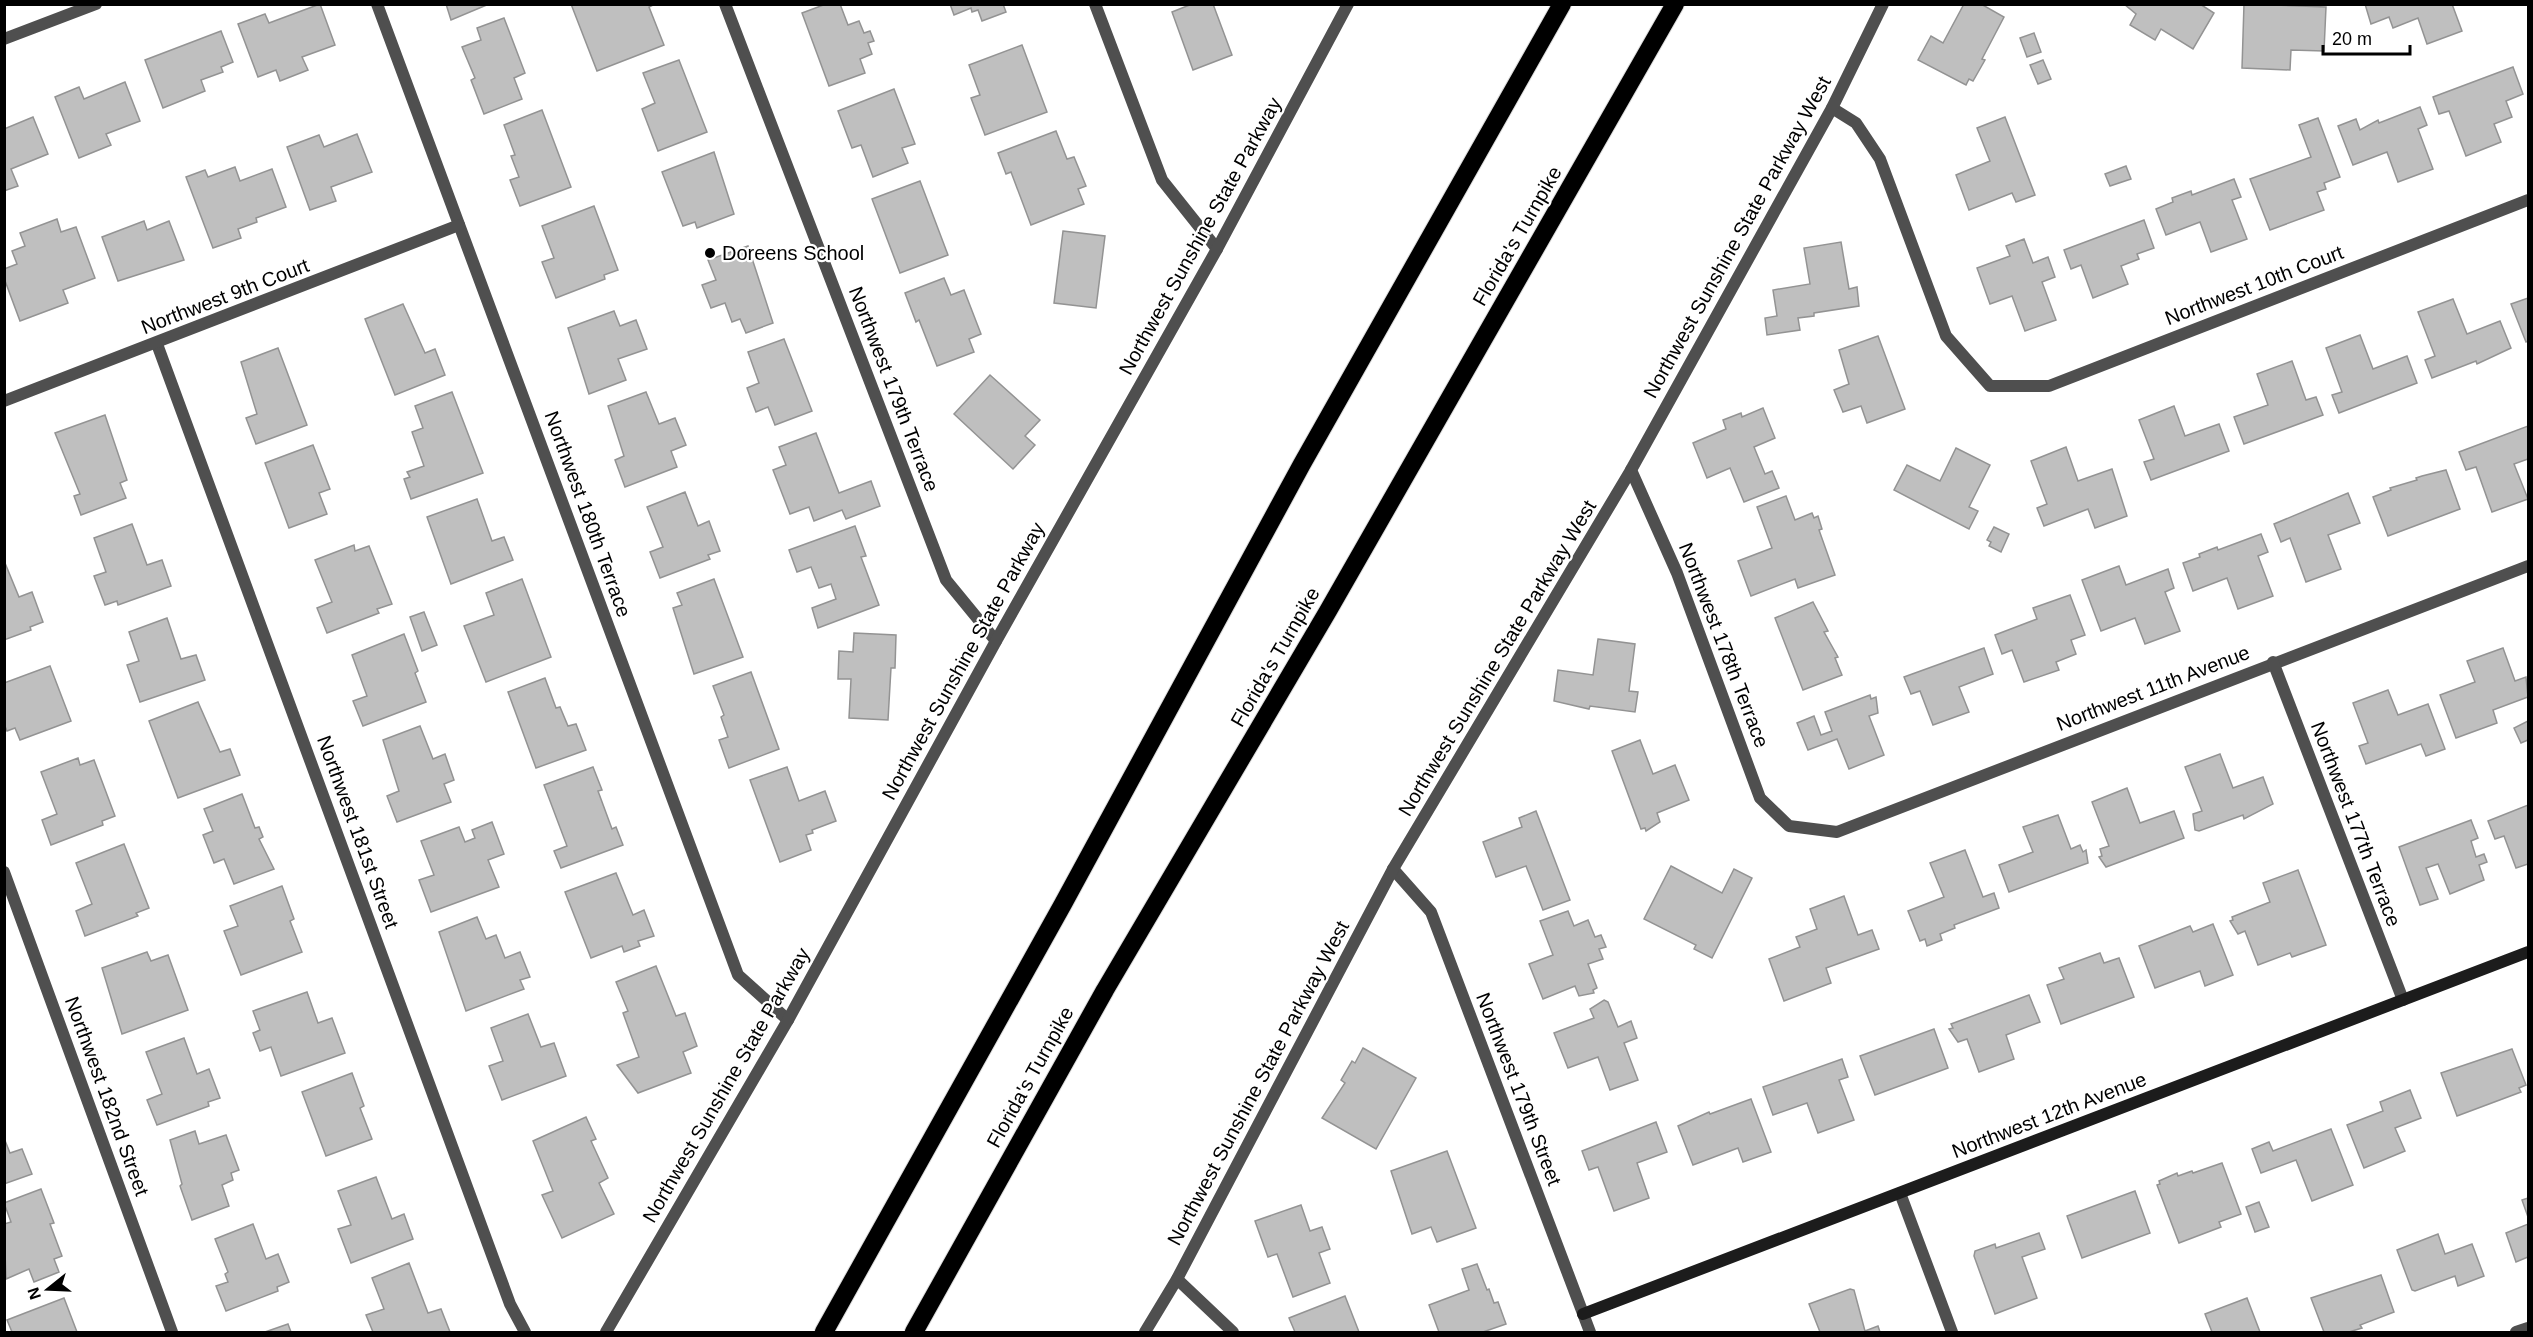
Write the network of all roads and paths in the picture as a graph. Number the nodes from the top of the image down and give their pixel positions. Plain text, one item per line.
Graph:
1 (96, 4) edge
2 (377, 4) edge
3 (725, 4) edge
4 (1095, 4) edge
5 (1348, 4) edge
6 (1562, 4) edge
7 (1675, 4) edge
8 (1882, 4) edge
9 (4, 39) edge
10 (1832, 108) junction
11 (2529, 200) edge
12 (459, 225) junction
13 (1217, 249) junction
14 (157, 344) junction
15 (4, 401) edge
16 (1631, 470) junction
17 (2529, 566) edge
18 (996, 640) junction
19 (2273, 662) junction
20 (1789, 826) joint
21 (1393, 869) junction
22 (4, 872) edge
23 (2529, 952) edge
24 (2403, 1000) junction
25 (788, 1020) junction
26 (1900, 1193) junction
27 (1177, 1279) junction
28 (1583, 1314) junction
29 (2529, 1328) edge
30 (172, 1332) edge
31 (525, 1332) edge
32 (606, 1332) edge
33 (824, 1332) edge
34 (914, 1332) edge
35 (1145, 1332) edge
36 (1233, 1332) edge
37 (1590, 1332) edge
38 (1952, 1332) edge
39 (2516, 1332) edge

1 - 9 street
2 - 12 street, Northwest 180th Terrace
3 - 18 street, Northwest 179th Terrace
4 - 13 street
5 - 13 street, Northwest Sunshine State Parkway
6 - 33 highway
7 - 34 highway, Florida's Turnpike
8 - 10 street, Northwest Sunshine State Parkway West
10 - 11 street, Northwest 10th Court
10 - 16 street, Northwest Sunshine State Parkway West
12 - 14 street, Northwest 9th Court
12 - 25 street, Northwest 180th Terrace
13 - 18 street, Northwest Sunshine State Parkway
14 - 15 street, Northwest 9th Court
14 - 31 street, Northwest 181st Street
16 - 20 street, Northwest 178th Terrace
16 - 21 street, Northwest Sunshine State Parkway West
17 - 19 street, Northwest 11th Avenue
18 - 25 street, Northwest Sunshine State Parkway
19 - 20 street, Northwest 11th Avenue
19 - 24 street, Northwest 177th Terrace
21 - 27 street, Northwest Sunshine State Parkway West
21 - 28 street, Northwest 179th Street
22 - 30 street, Northwest 182nd Street
23 - 24 street, Northwest 12th Avenue
24 - 26 street, Northwest 12th Avenue
25 - 32 street, Northwest Sunshine State Parkway
26 - 28 street, Northwest 12th Avenue
26 - 38 street
27 - 35 street, Northwest Sunshine State Parkway West
27 - 36 street
28 - 37 street, Northwest 179th Street
29 - 39 street

